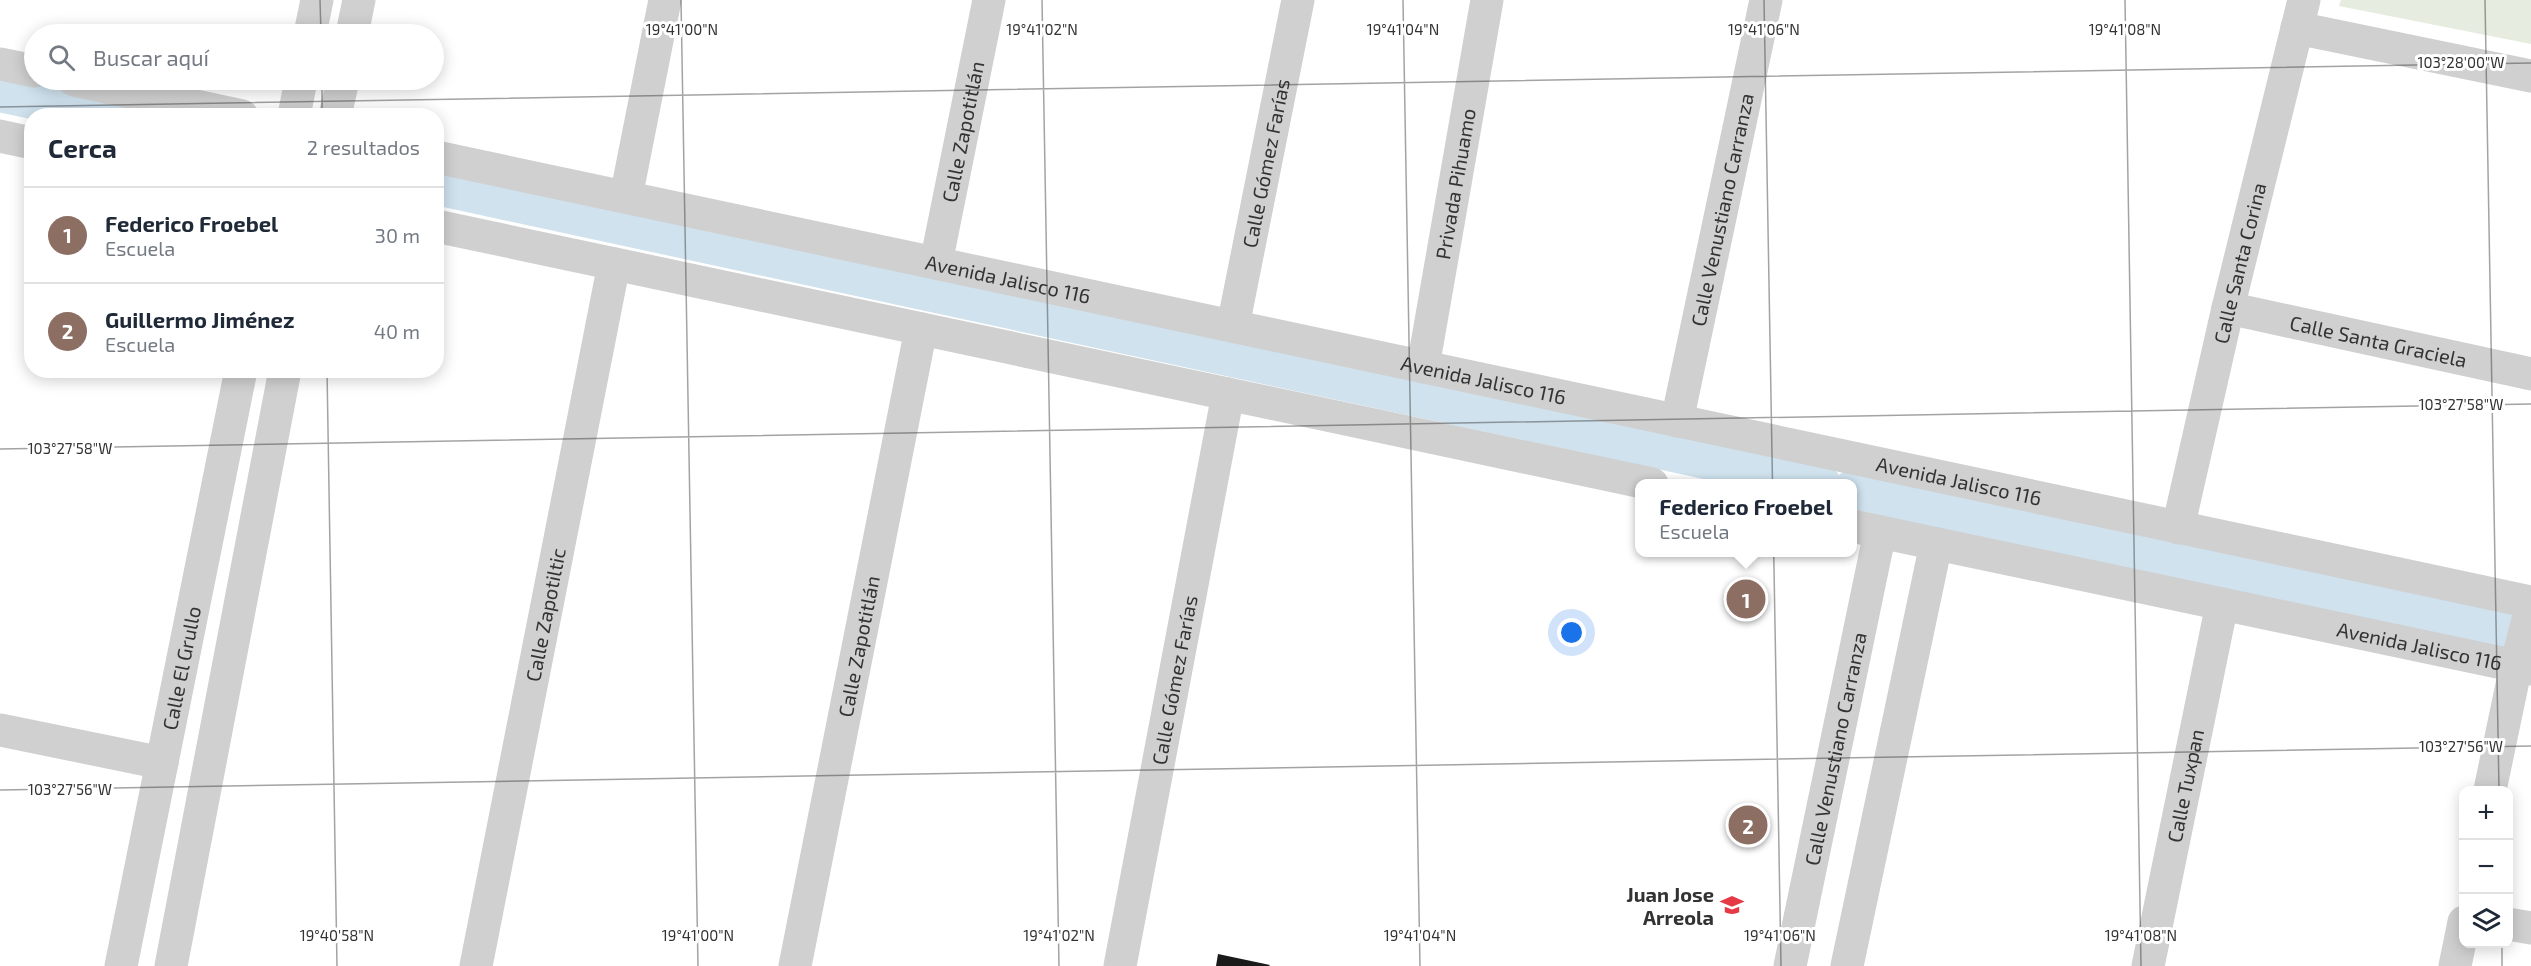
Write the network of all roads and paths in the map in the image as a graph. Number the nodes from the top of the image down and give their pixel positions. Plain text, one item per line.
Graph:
1 (317, 0) edge
2 (359, 0) edge
3 (665, 0) edge
4 (988, 0) edge
5 (1298, 0) edge
6 (1487, 0) edge
7 (1766, 0) edge
8 (2301, 14) edge
9 (312, 24) edge
10 (354, 24) edge
11 (0, 64) edge
12 (24, 69) edge
13 (2531, 76) edge
14 (121, 90) edge
15 (299, 90) edge
16 (341, 90) edge
17 (205, 108) edge
18 (296, 108) edge
19 (337, 108) edge
20 (0, 136) edge
21 (24, 140) edge
22 (444, 159) edge
23 (626, 197) junction
24 (444, 228) edge
25 (936, 263) junction
26 (614, 264) junction
27 (2228, 308) junction
28 (1233, 326) junction
29 (921, 329) junction
30 (1423, 367) junction
31 (2531, 374) edge
32 (239, 378) edge
33 (283, 378) edge
34 (1228, 394) junction
35 (1677, 421) junction
36 (1635, 479) edge
37 (2178, 528) junction
38 (1866, 529) edge
39 (1936, 543) junction
40 (2222, 604) junction
41 (2530, 611) edge
42 (2521, 665) edge
43 (0, 730) edge
44 (162, 763) junction
45 (2491, 786) edge
46 (2513, 925) edge
47 (2531, 928) edge
48 (2459, 942) edge
49 (121, 966) edge
50 (171, 966) edge
51 (476, 966) edge
52 (795, 966) edge
53 (1120, 966) edge
54 (1790, 966) edge
55 (1847, 966) edge
56 (2148, 966) edge
57 (2454, 966) edge

1 - 9 street
2 - 10 street
3 - 23 street
4 - 25 street, Calle Zapotitlán
5 - 28 street, Calle Gómez Farías
6 - 30 street, Privada Pihuamo
7 - 35 street, Calle Venustiano Carranza
8 - 13 street
8 - 27 street, Calle Santa Corina
11 - 12 street
14 - 17 street
15 - 18 street
16 - 19 street
20 - 21 street
22 - 23 street, Avenida Jalisco 116
23 - 25 street, Avenida Jalisco 116
24 - 26 street
25 - 28 street, Avenida Jalisco 116
26 - 29 street
26 - 51 street, Calle Zapotiltic
27 - 31 street, Calle Santa Graciela
27 - 37 street, Calle Santa Corina
28 - 30 street, Avenida Jalisco 116
29 - 34 street
29 - 52 street, Calle Zapotitlán
30 - 35 street, Avenida Jalisco 116
32 - 44 street, Calle El Grullo
33 - 50 street
34 - 36 street
34 - 53 street, Calle Gómez Farías
35 - 37 street, Avenida Jalisco 116
37 - 41 street, Avenida Jalisco 116
38 - 39 street, Avenida Jalisco 116
38 - 54 street, Calle Venustiano Carranza
39 - 40 street, Avenida Jalisco 116
39 - 55 street
40 - 42 street, Avenida Jalisco 116
40 - 56 street, Calle Tuxpan
41 - 42 street
42 - 45 street
43 - 44 street
44 - 49 street, Calle El Grullo
46 - 47 street
48 - 57 street

